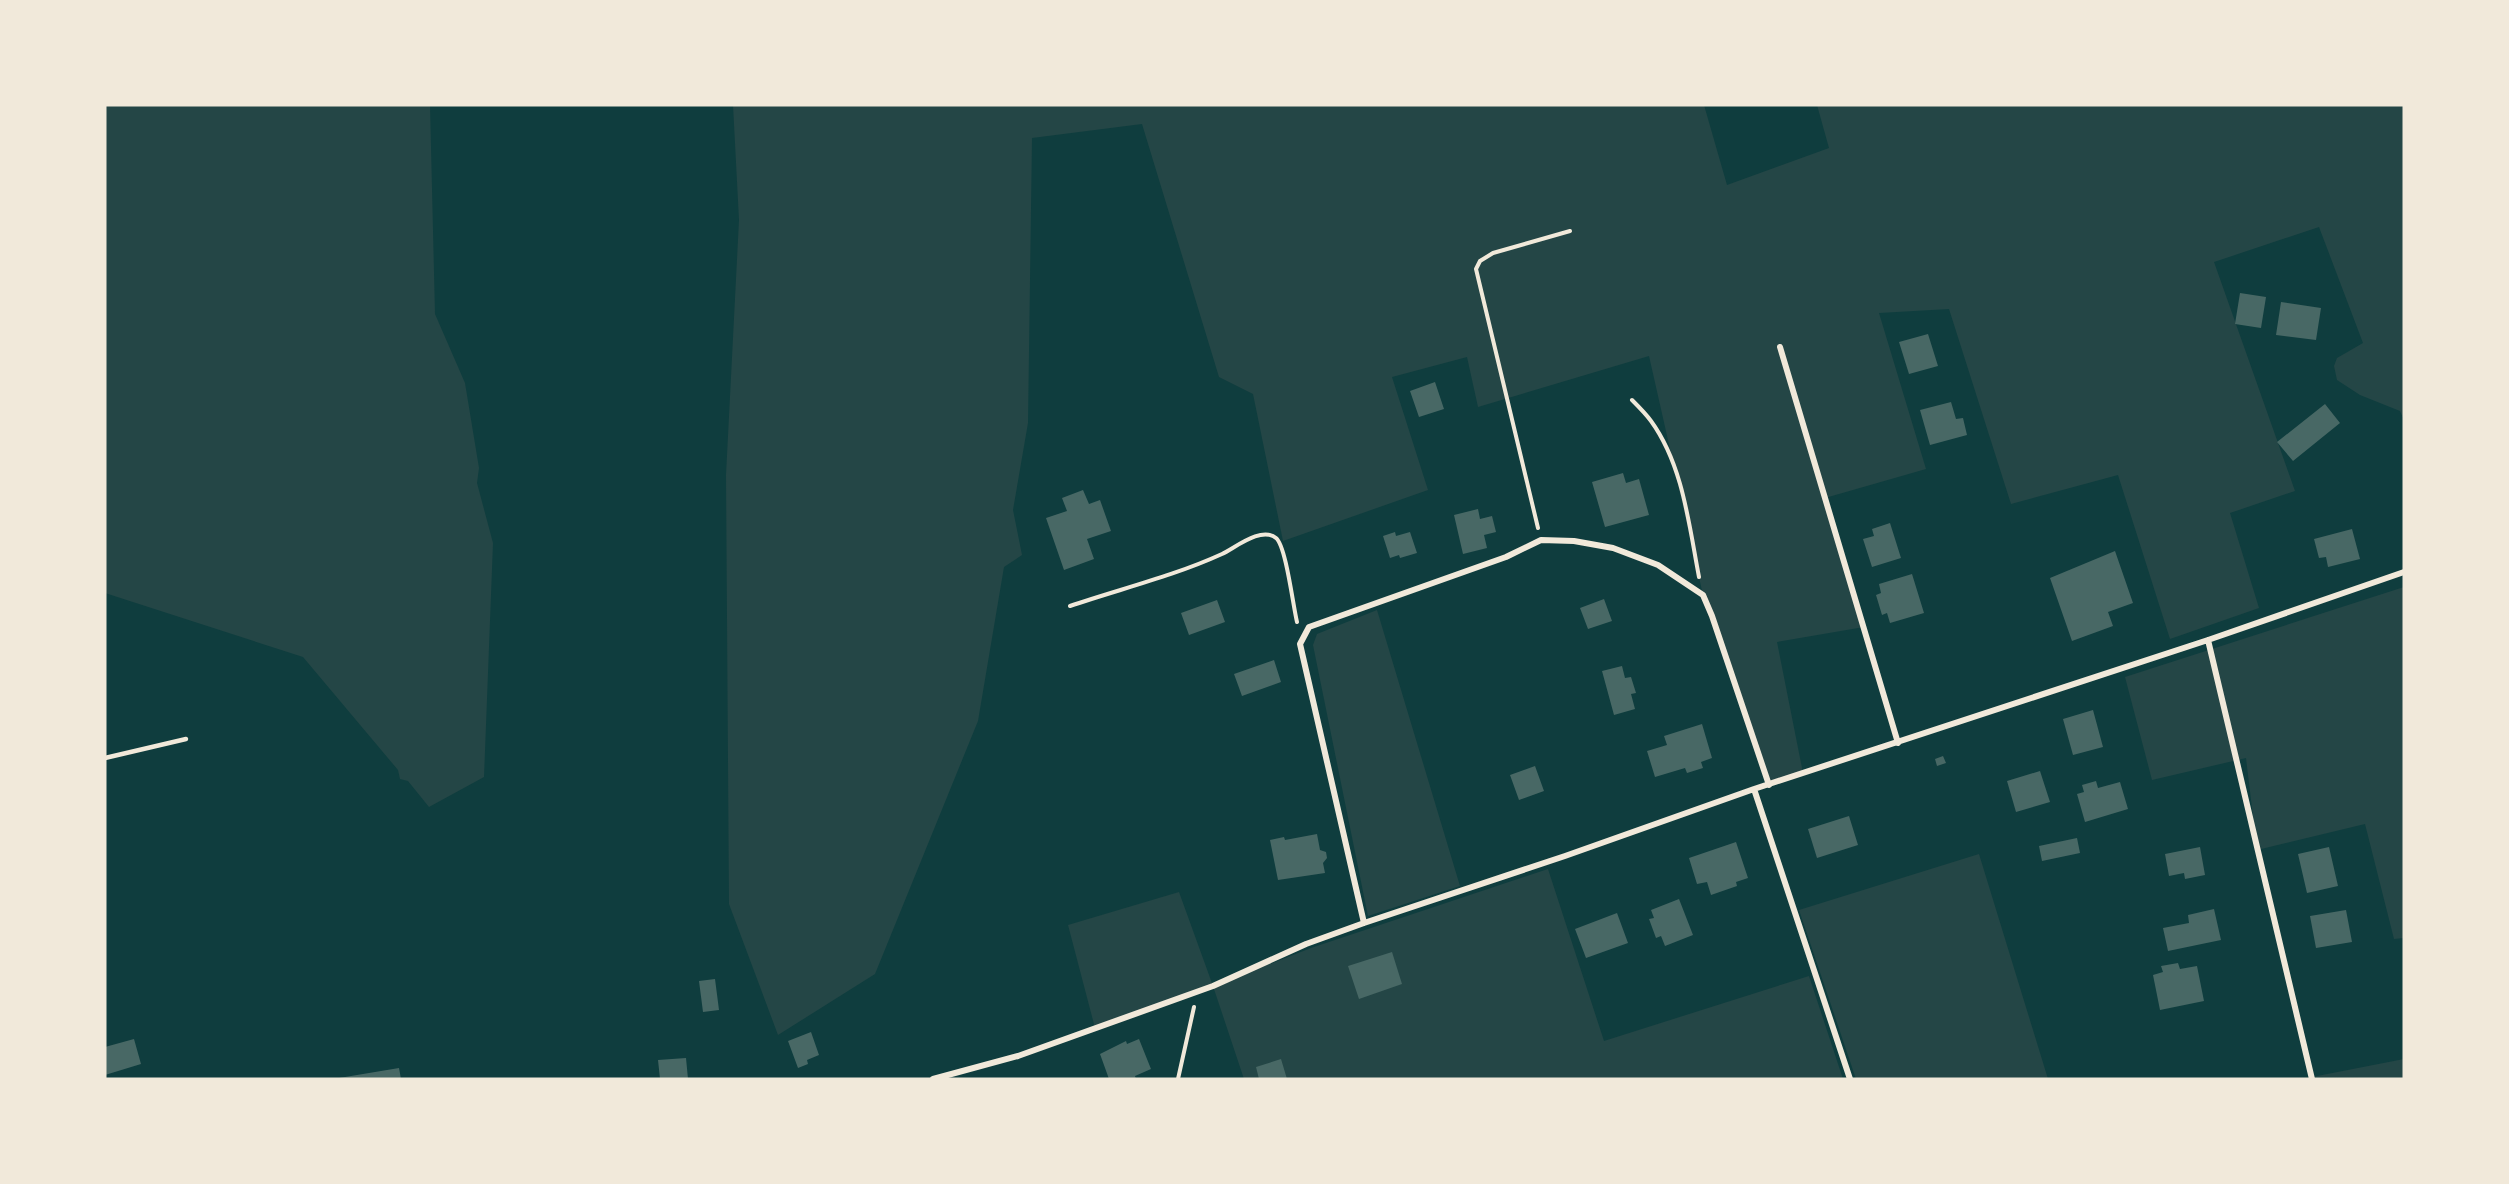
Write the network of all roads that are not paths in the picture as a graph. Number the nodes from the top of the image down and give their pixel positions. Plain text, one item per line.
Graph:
1 (1780, 347) dead end
2 (2404, 572) edge
3 (2208, 640) junction
4 (186, 739) dead end
5 (1898, 743) junction
6 (105, 758) edge
7 (1769, 785) junction
8 (1754, 789) junction
9 (1364, 923) junction
10 (933, 1079) edge
11 (1850, 1079) edge
12 (2312, 1079) edge

1 - 5 street
2 - 3 street
3 - 5 street
3 - 12 street
4 - 6 lane
5 - 7 street
7 - 8 street
7 - 9 street
8 - 9 street
8 - 11 street
9 - 10 street

